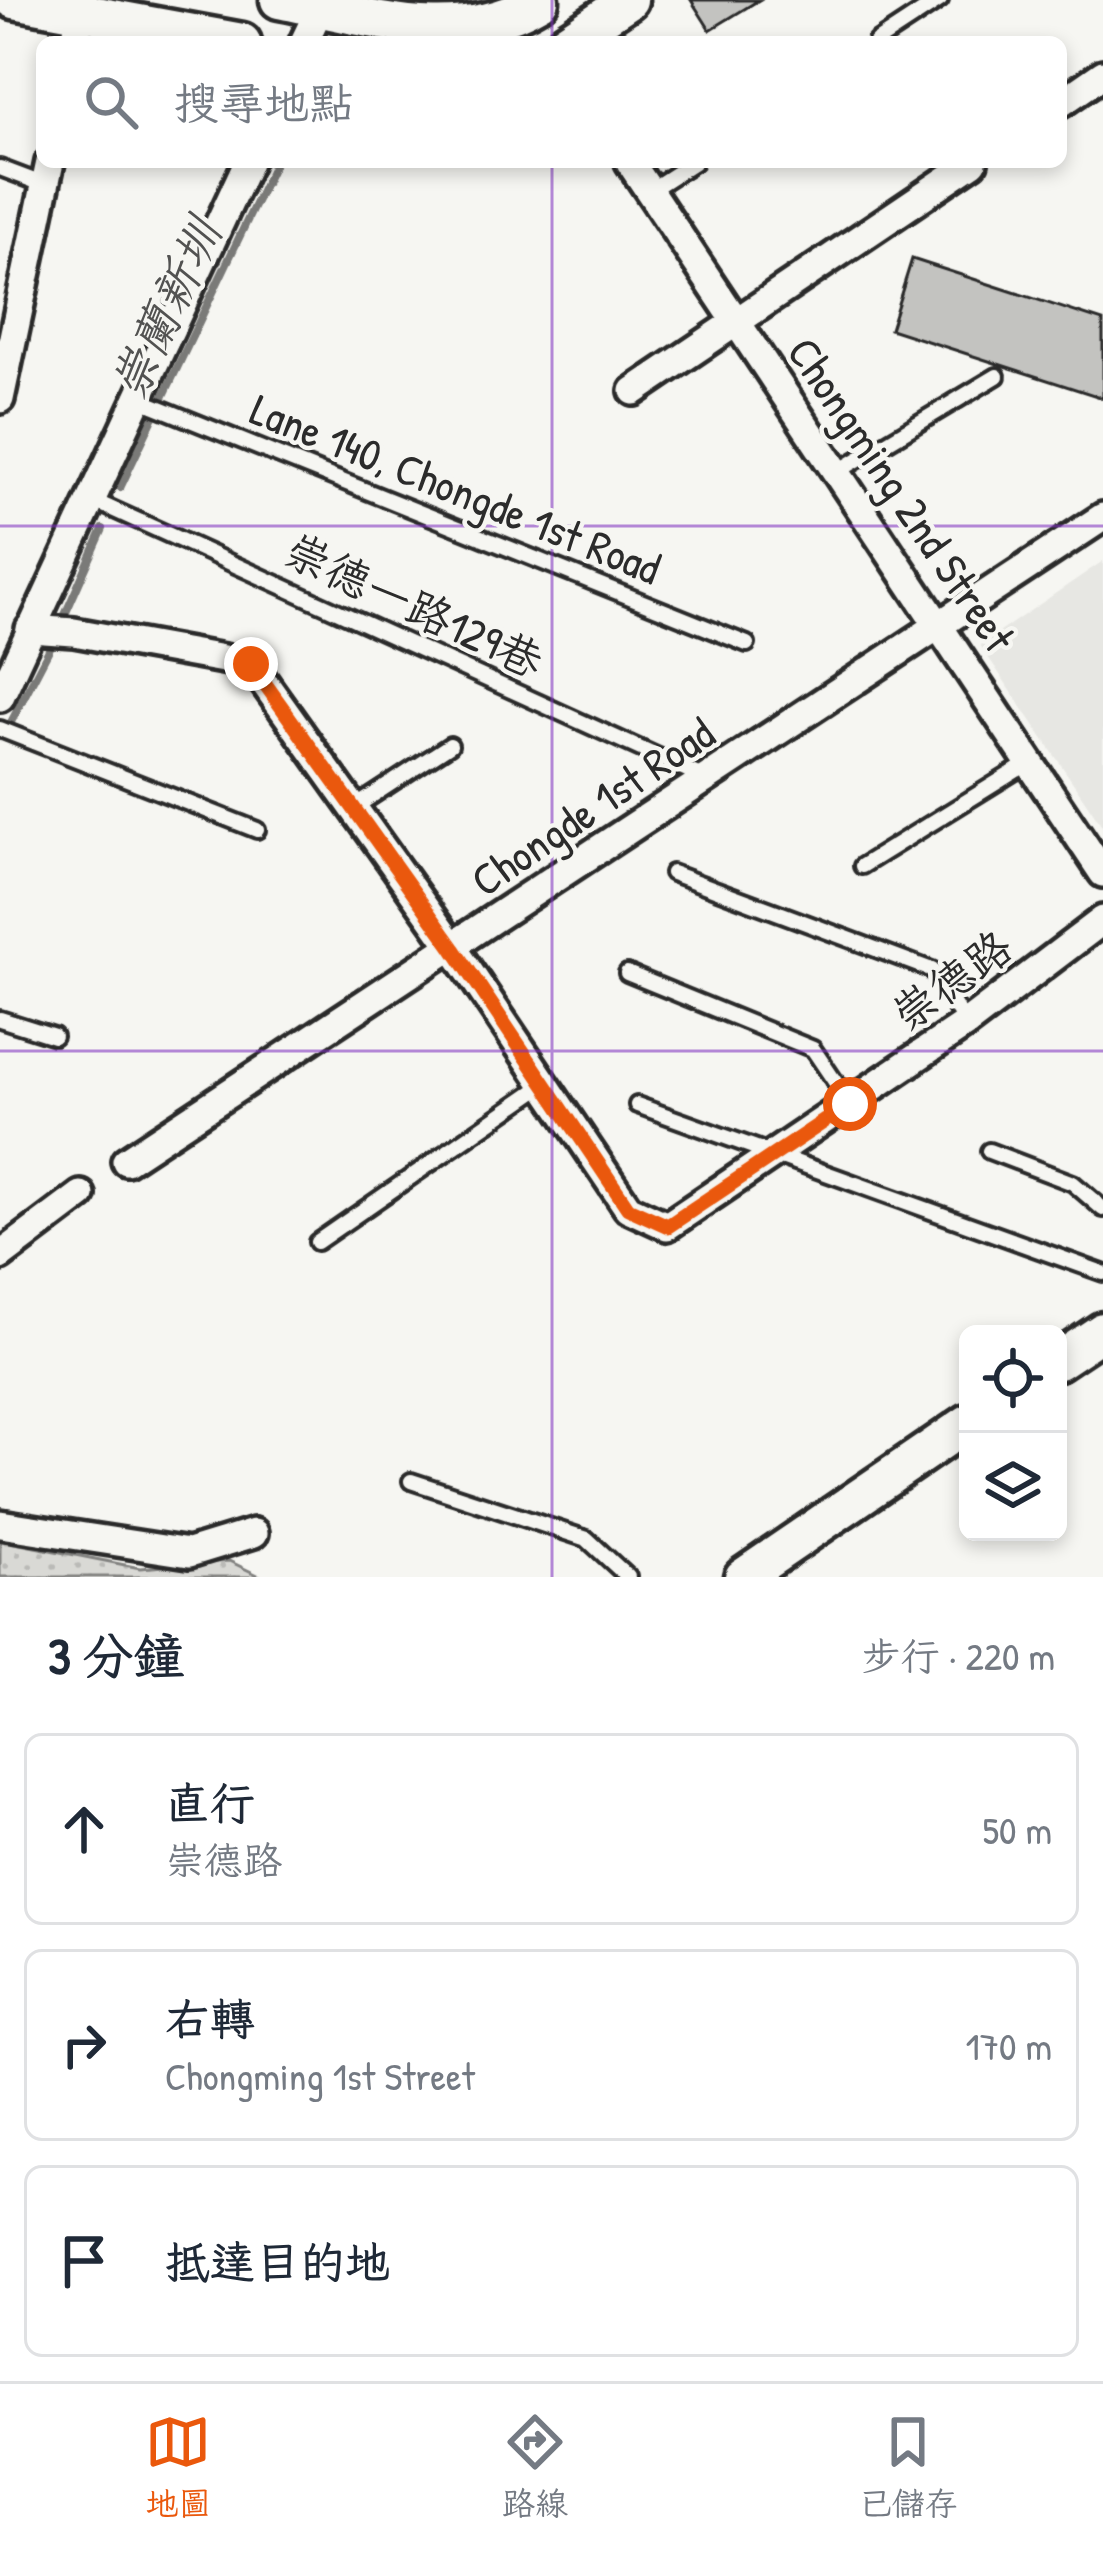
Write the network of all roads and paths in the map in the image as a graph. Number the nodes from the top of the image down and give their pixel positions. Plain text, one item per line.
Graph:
1 (14, 0) edge
2 (280, 0) edge
3 (541, 0) edge
4 (629, 0) edge
5 (940, 0) edge
6 (336, 8) edge
7 (79, 18) edge
8 (201, 36) edge
9 (310, 36) edge
10 (575, 36) edge
11 (885, 36) edge
12 (1103, 74) edge
13 (1067, 99) edge
14 (0, 168) edge
15 (245, 168) edge
16 (634, 168) edge
17 (685, 168) edge
18 (964, 168) edge
19 (47, 174) edge
20 (649, 191) junction
21 (737, 322) junction
22 (997, 376) dead end
23 (634, 391) dead end
24 (0, 399) edge
25 (141, 400) junction
26 (837, 472) junction
27 (89, 499) junction
28 (1103, 517) edge
29 (940, 627) junction
30 (37, 629) junction
31 (747, 644) dead end
32 (0, 697) edge
33 (0, 730) edge
34 (450, 745) dead end
35 (1030, 762) junction
36 (707, 779) junction
37 (356, 807) junction
38 (257, 830) dead end
39 (862, 866) dead end
40 (1103, 872) edge
41 (672, 873) dead end
42 (1103, 920) edge
43 (454, 949) junction
44 (626, 973) dead end
45 (0, 1019) edge
46 (966, 1024) junction
47 (54, 1036) dead end
48 (545, 1084) junction
49 (850, 1104) junction
50 (637, 1105) dead end
51 (989, 1151) dead end
52 (772, 1156) junction
53 (126, 1161) dead end
54 (81, 1195) dead end
55 (1103, 1209) edge
56 (317, 1242) dead end
57 (0, 1256) edge
58 (1103, 1273) edge
59 (1103, 1330) edge
60 (1067, 1355) edge
61 (959, 1429) edge
62 (411, 1481) dead end
63 (0, 1524) edge
64 (254, 1533) dead end
65 (628, 1577) edge
66 (743, 1577) edge

1 - 7 street
2 - 6 street
3 - 6 street
4 - 10 street
5 - 11 lane
6 - 9 street
7 - 8 street
12 - 13 street
14 - 19 lane
15 - 25 street
16 - 20 street, Chongming 2nd Street
17 - 20 lane
18 - 21 street
19 - 24 street
20 - 21 street, Chongming 2nd Street
21 - 23 street
21 - 26 street, Chongming 2nd Street
22 - 26 lane
25 - 27 street
25 - 31 lane, Lane 140, Chongde 1st Road
26 - 29 street, Chongming 2nd Street
27 - 30 street
27 - 36 lane, 崇德一路129巷
28 - 29 street, Chongde 1st Road
29 - 35 street, Chongming 2nd Street
29 - 36 street, Chongde 1st Road
30 - 32 street
30 - 37 street
33 - 38 lane
34 - 37 lane
35 - 39 lane
35 - 40 street, Chongming 2nd Street
36 - 43 street, Chongde 1st Road
37 - 43 street
41 - 46 lane
42 - 46 street, 崇德路
43 - 48 street
43 - 53 street, Chongde 1st Road
44 - 49 lane
45 - 47 lane
46 - 49 street, 崇德路
48 - 52 street, 崇德路
48 - 56 lane
49 - 52 street, 崇德路
50 - 52 lane
51 - 55 lane
52 - 58 lane
54 - 57 street
59 - 60 street
61 - 66 street
62 - 65 lane
63 - 64 street

